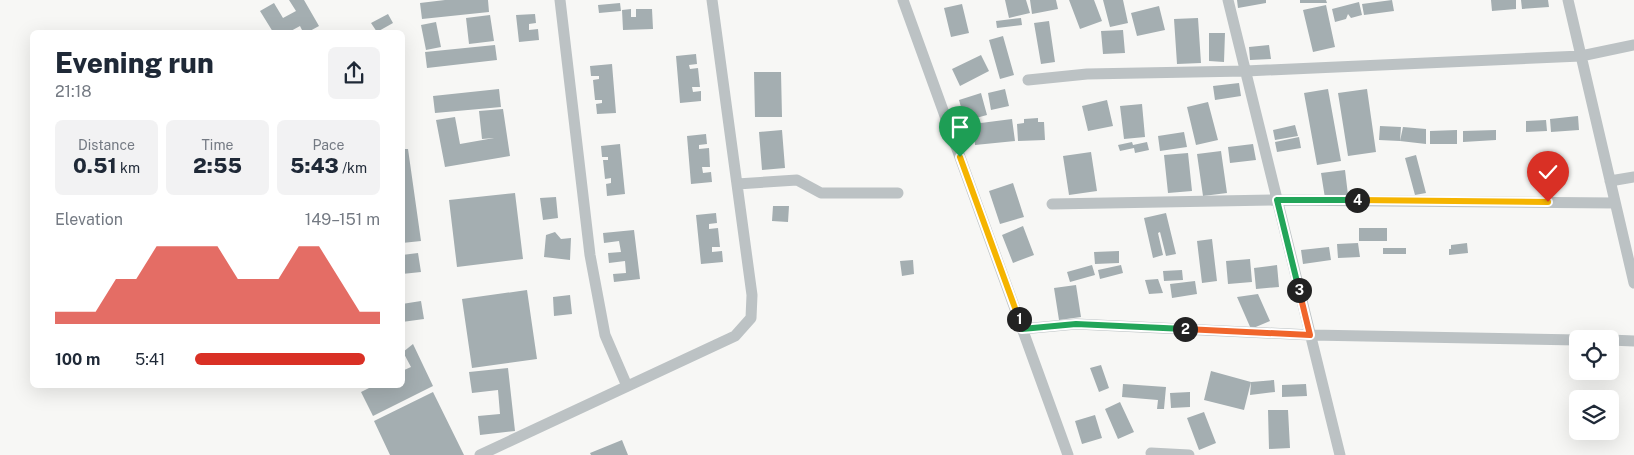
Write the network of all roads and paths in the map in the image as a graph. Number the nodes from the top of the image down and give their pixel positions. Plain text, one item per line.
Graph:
1 (560, 0) edge
2 (712, 0) edge
3 (903, 0) edge
4 (1228, 0) edge
5 (1568, 0) edge
6 (1634, 46) edge
7 (1581, 56) junction
8 (1246, 71) junction
9 (1028, 80) dead end
10 (1634, 177) edge
11 (1610, 181) junction
12 (737, 184) junction
13 (898, 193) dead end
14 (1277, 200) junction
15 (1615, 203) junction
16 (1052, 204) dead end
17 (1634, 283) edge
18 (1022, 329) junction
19 (1310, 335) junction
20 (1569, 340) edge
21 (1619, 340) edge
22 (1634, 341) edge
23 (626, 386) junction
24 (501, 450) edge
25 (1151, 453) dead end
26 (480, 455) edge
27 (1068, 455) edge
28 (1188, 455) edge
29 (1340, 455) edge

1 - 23 street
2 - 12 street
3 - 18 street
4 - 8 street
5 - 7 street
6 - 7 street
7 - 8 street
7 - 11 street
8 - 9 street
8 - 14 street
10 - 11 street
11 - 15 street
12 - 13 street
12 - 23 street
14 - 15 street
14 - 16 street
14 - 19 street
15 - 17 street
18 - 19 street
18 - 27 street
19 - 20 street
19 - 29 street
21 - 22 street
23 - 24 street
24 - 26 street
25 - 28 street

